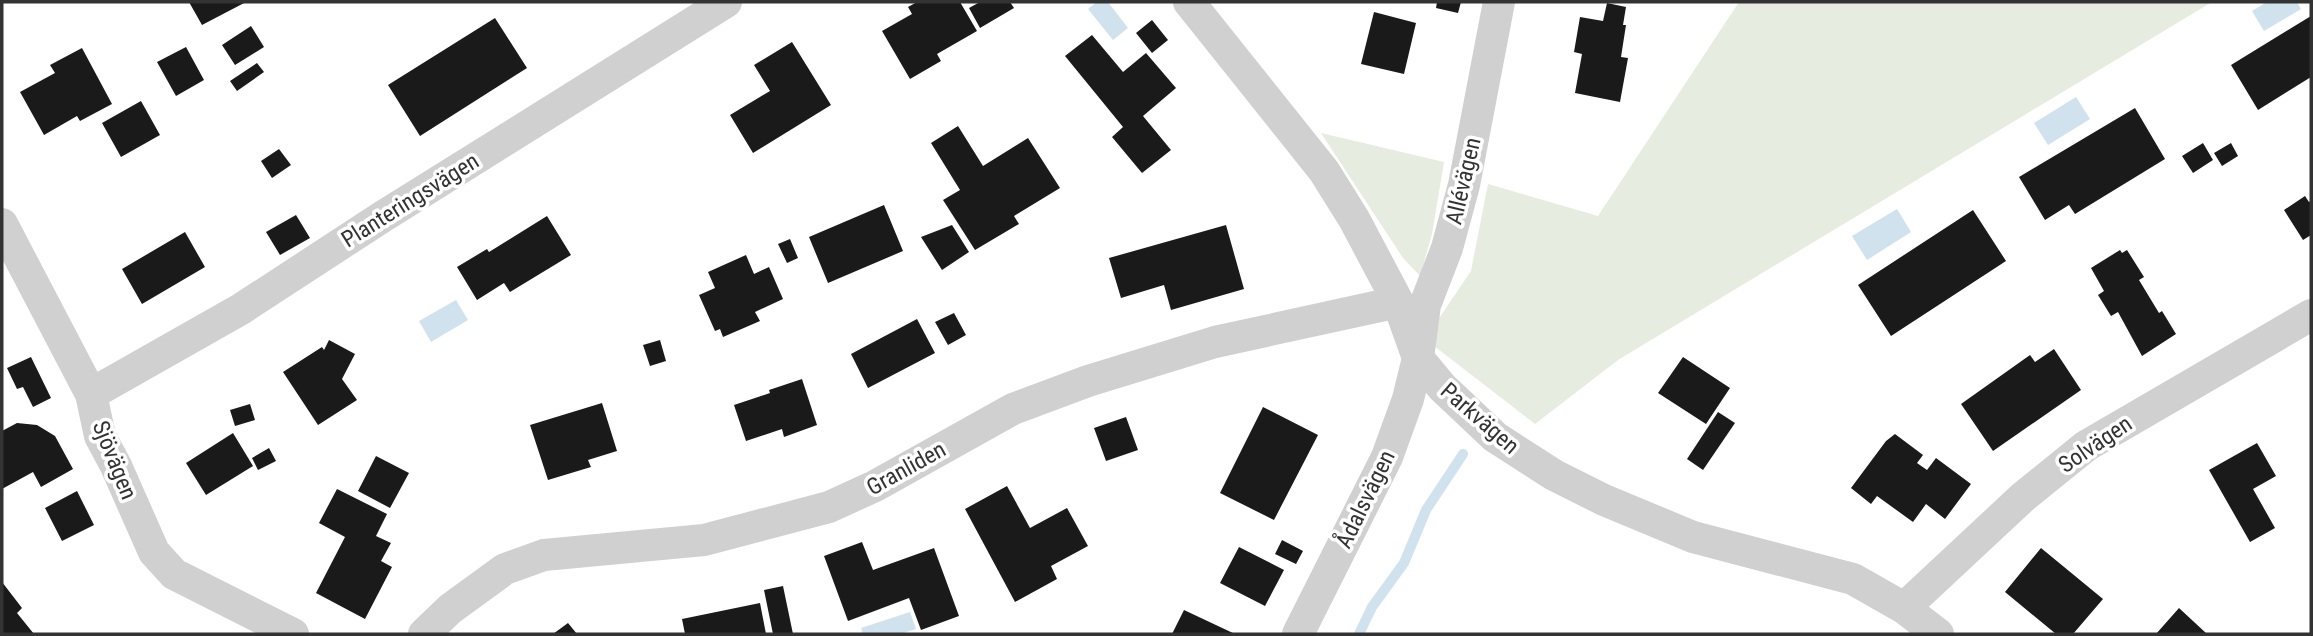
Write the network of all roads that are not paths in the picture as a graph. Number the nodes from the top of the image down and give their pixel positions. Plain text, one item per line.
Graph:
1 (726, 2) edge
2 (1189, 2) edge
3 (1499, 2) edge
4 (2, 224) edge
5 (1398, 302) junction
6 (2311, 315) edge
7 (1418, 358) junction
8 (91, 394) junction
9 (1904, 608) junction
10 (293, 634) edge
11 (424, 634) edge
12 (1298, 634) edge
13 (1938, 634) edge

1 - 8 street, Planteringsvägen
2 - 5 street, Parkvägen
3 - 7 street, Allévägen
4 - 8 street, Sjövägen
5 - 7 street, Parkvägen
5 - 11 street, Granliden
6 - 9 street, Solvägen
7 - 9 street, Parkvägen
7 - 12 street, Ådalsvägen
8 - 10 street, Sjövägen
9 - 13 street, Parkvägen

